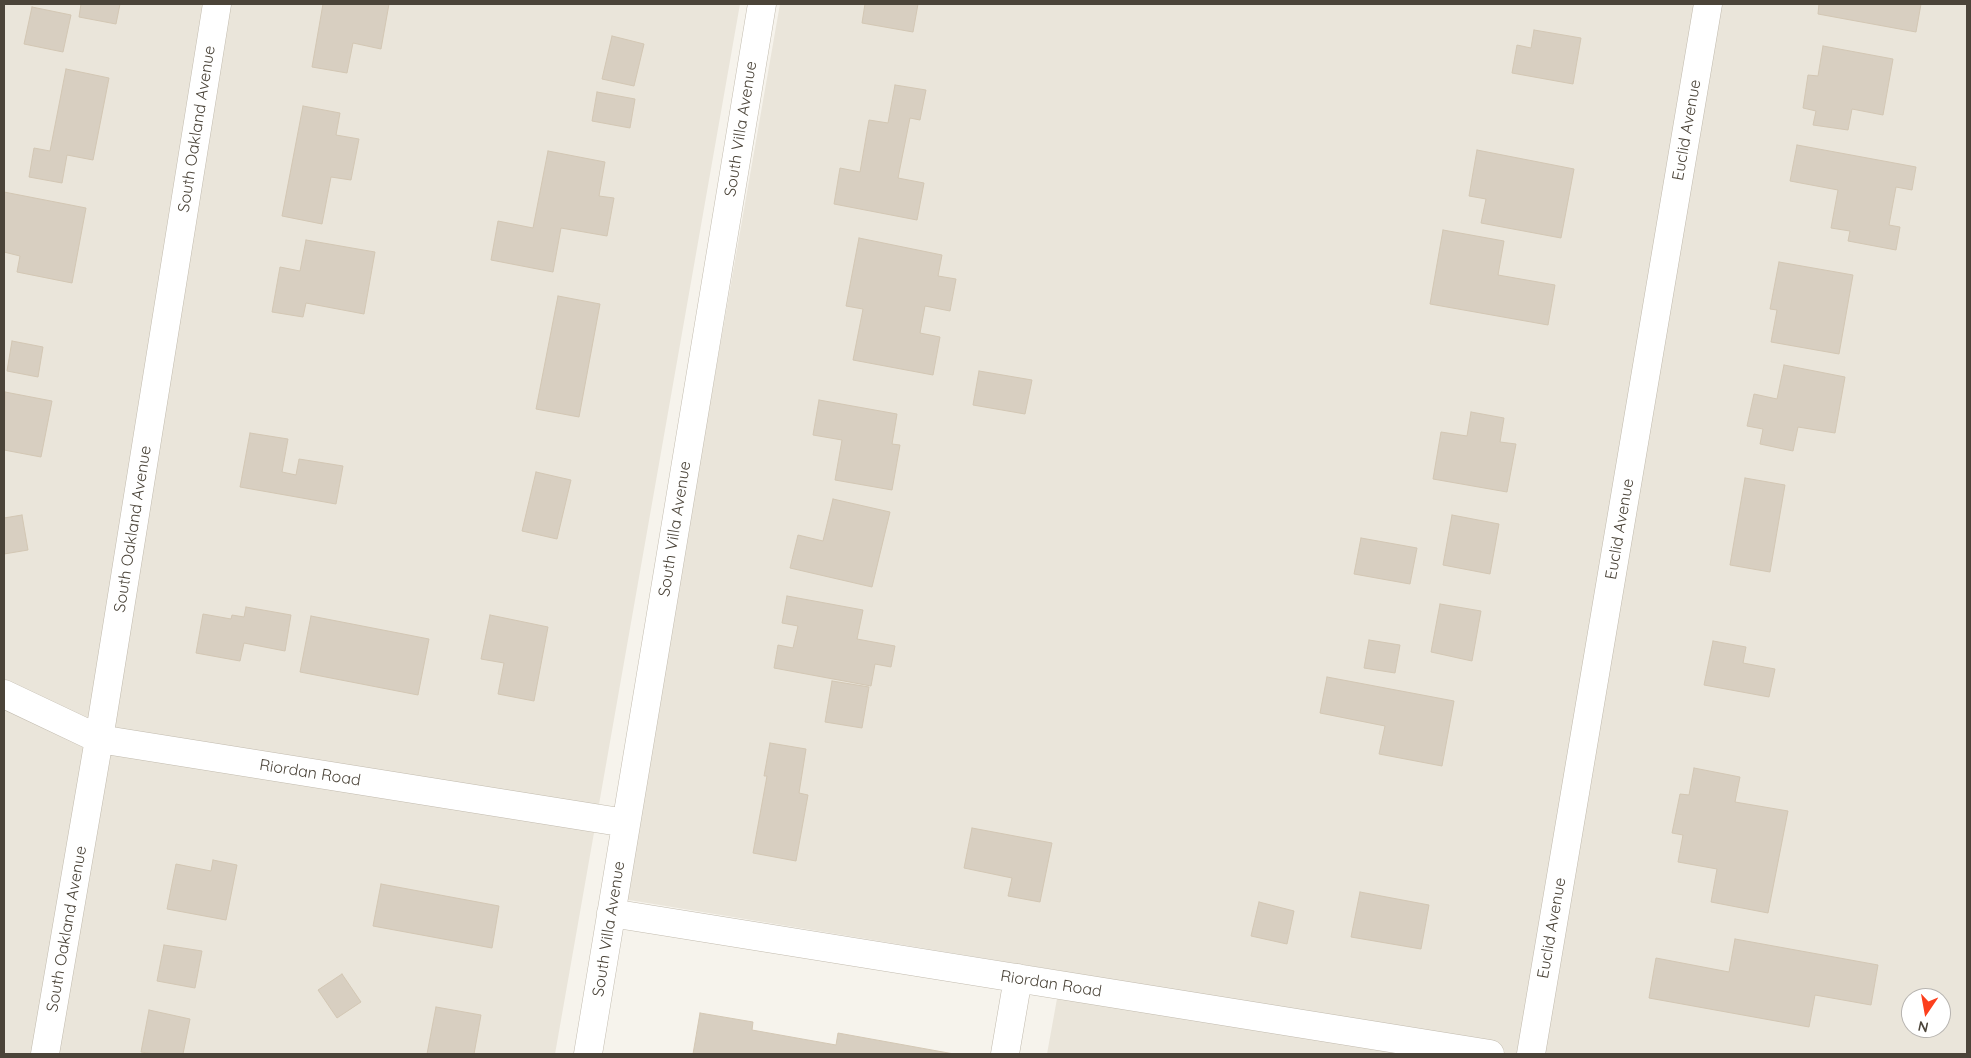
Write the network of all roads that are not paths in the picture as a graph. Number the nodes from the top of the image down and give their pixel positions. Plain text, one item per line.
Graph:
1 (217, 4) edge
2 (762, 4) edge
3 (1708, 4) edge
4 (4, 694) edge
5 (99, 740) junction
6 (626, 824) junction
7 (611, 913) junction
8 (1018, 978) junction
9 (45, 1054) edge
10 (588, 1054) edge
11 (1005, 1054) edge
12 (1490, 1054) edge
13 (1531, 1054) edge

1 - 5 street, South Oakland Avenue
2 - 6 street, South Villa Avenue
3 - 13 street, Euclid Avenue
4 - 5 street, Riordan Road
5 - 6 street, Riordan Road
5 - 9 street, South Oakland Avenue
6 - 7 street, South Villa Avenue
7 - 8 street, Riordan Road
7 - 10 street, South Villa Avenue
8 - 11 street
8 - 12 street, Riordan Road

